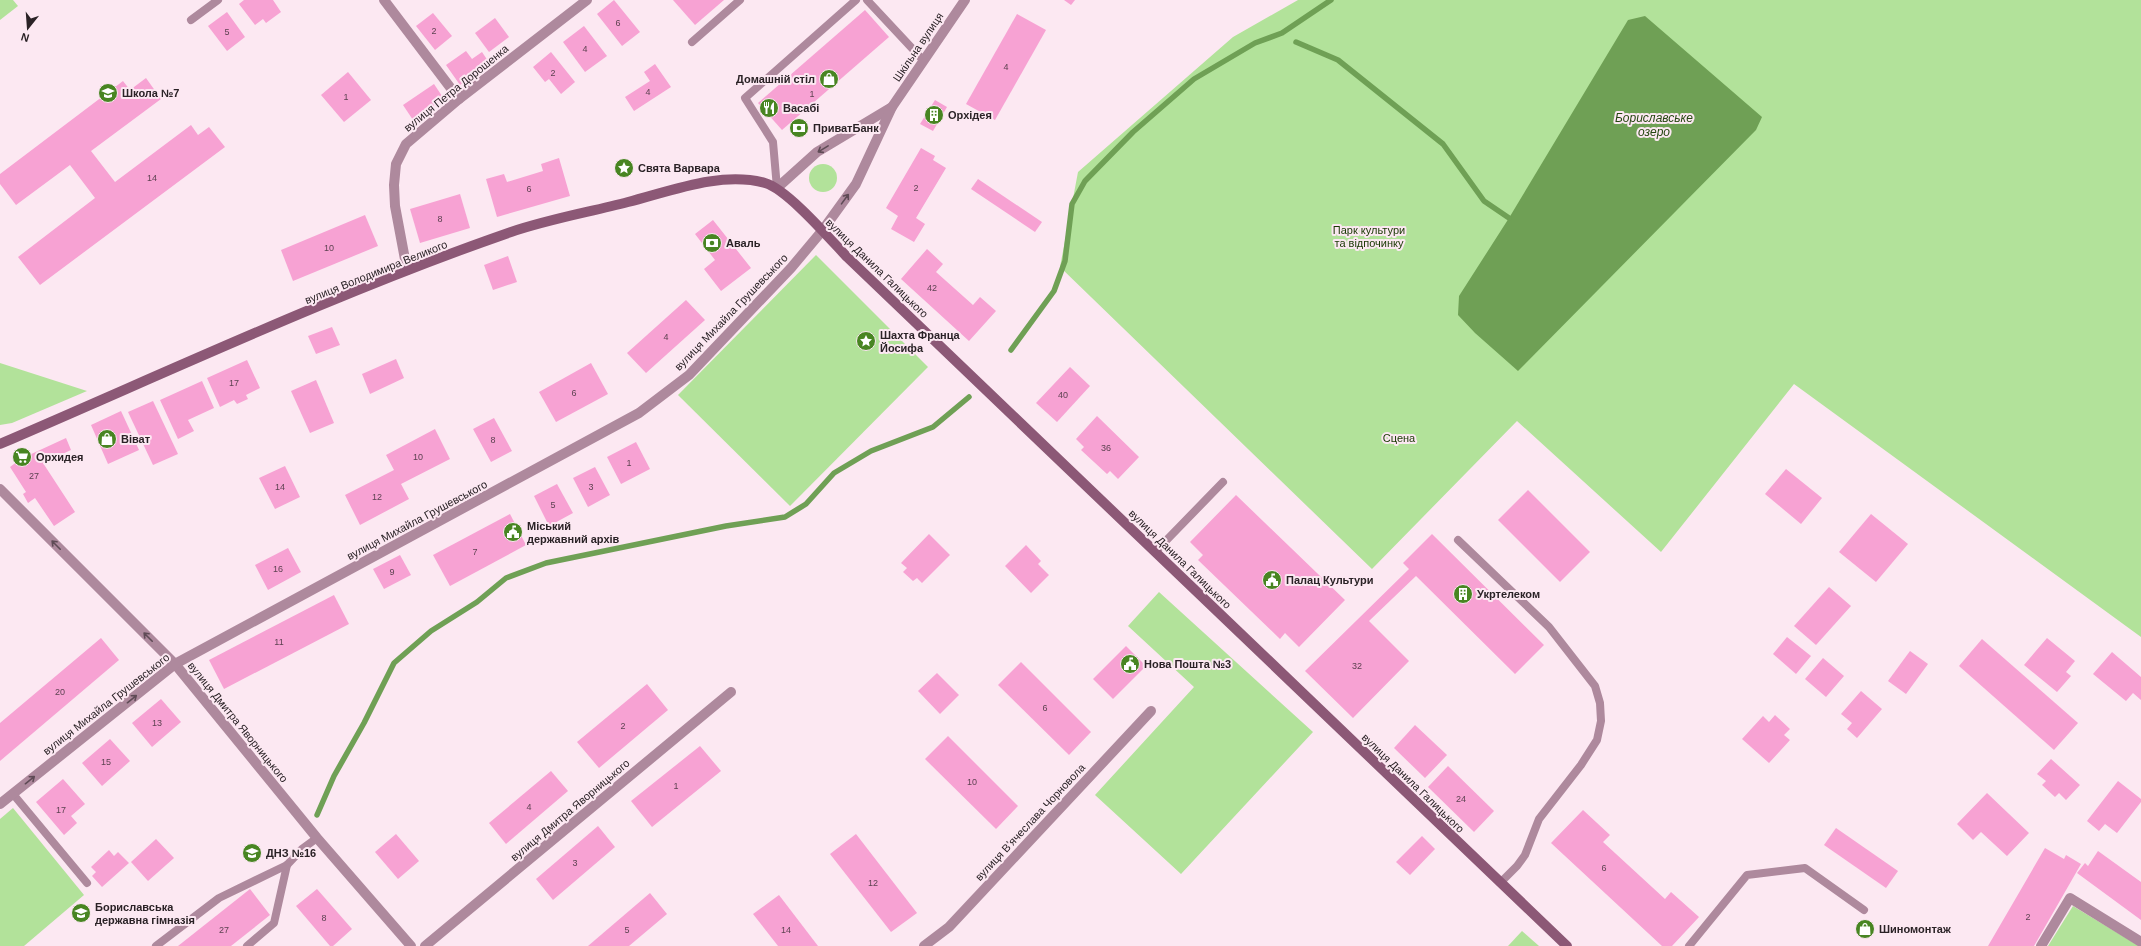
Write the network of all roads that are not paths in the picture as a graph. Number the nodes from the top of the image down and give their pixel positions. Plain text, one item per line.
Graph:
1 (218, 0) edge
2 (384, 0) edge
3 (587, 0) edge
4 (740, 0) edge
5 (856, 0) edge
6 (867, 0) edge
7 (965, 0) edge
8 (191, 20) dead end
9 (692, 42) dead end
10 (923, 60) junction
11 (459, 99) junction
12 (892, 107) junction
13 (777, 188) junction
14 (822, 231) junction
15 (408, 270) junction
16 (0, 444) edge
17 (1223, 482) dead end
18 (0, 489) edge
19 (1458, 540) dead end
20 (1155, 552) junction
21 (175, 664) junction
22 (731, 692) dead end
23 (1151, 711) dead end
24 (13, 794) junction
25 (0, 804) edge
26 (316, 838) junction
27 (287, 865) junction
28 (87, 883) dead end
29 (1500, 883) junction
30 (1864, 910) dead end
31 (2141, 942) edge
32 (156, 946) edge
33 (246, 946) edge
34 (412, 946) edge
35 (425, 946) edge
36 (924, 946) edge
37 (1567, 946) edge
38 (1689, 946) edge
39 (2040, 946) edge

1 - 8 lane
2 - 11 street
3 - 11 street, вулиця Петра Дорошенка
4 - 9 lane
5 - 13 lane
6 - 10 lane
7 - 10 street, Шкільна вулиця
10 - 12 street, Шкільна вулиця
11 - 15 street, вулиця Петра Дорошенка
12 -> 13 street, Шкільна вулиця
14 -> 12 street, Шкільна вулиця
13 - 14 main road, вулиця Данила Галицького
13 - 15 main road, вулиця Володимира Великого
14 - 20 main road, вулиця Данила Галицького
14 - 21 street, вулиця Михайла Грушевського
15 - 16 main road, вулиця Володимира Великого
17 - 20 lane
21 -> 18 street, вулиця Дмитра Яворницького
19 - 29 lane
20 - 29 main road, вулиця Данила Галицького
24 -> 21 street, вулиця Михайла Грушевського
21 - 26 street, вулиця Дмитра Яворницького
22 - 35 street, вулиця Дмитра Яворницького
23 - 36 street, вулиця Вʼячеслава Чорновола
24 - 25 street, вулиця Михайла Грушевського
24 - 28 lane
26 - 27 lane
26 - 34 street, вулиця Дмитра Яворницького
27 - 32 lane
27 - 33 lane
29 - 37 main road, вулиця Данила Галицького
30 - 38 lane
31 - 39 street

